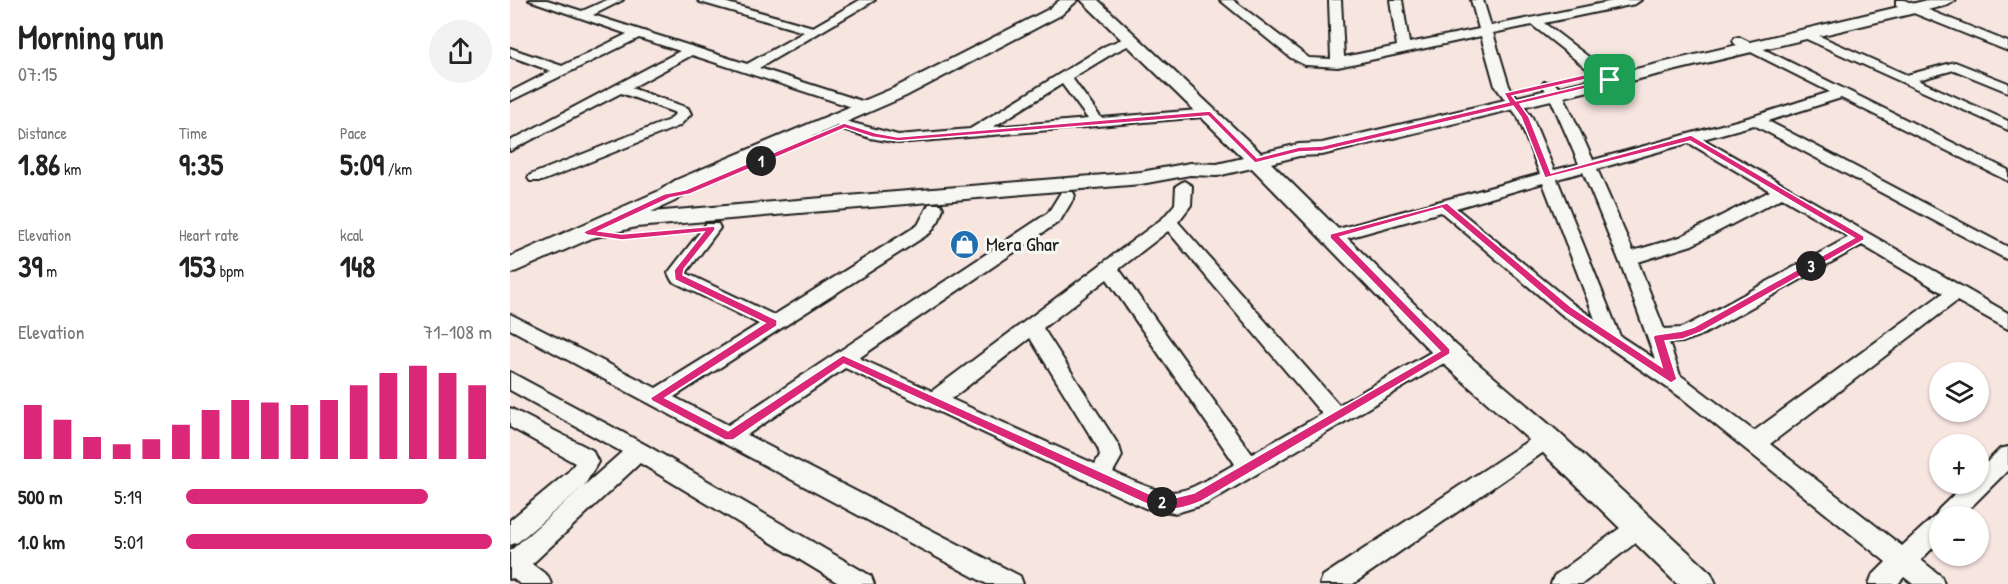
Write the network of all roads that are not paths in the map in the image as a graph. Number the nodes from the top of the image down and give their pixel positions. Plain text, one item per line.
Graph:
1 (535, 0) edge
2 (618, 0) edge
3 (704, 0) edge
4 (846, 0) edge
5 (1070, 0) edge
6 (1226, 0) edge
7 (1335, 0) edge
8 (1396, 0) edge
9 (1477, 0) edge
10 (1635, 0) edge
11 (1948, 0) edge
12 (866, 2) edge
13 (1098, 2) edge
14 (1606, 2) edge
15 (1908, 4) edge
16 (583, 15) junction
17 (1534, 21) junction
18 (814, 31) junction
19 (1486, 31) junction
20 (639, 33) junction
21 (1806, 34) junction
22 (1132, 39) junction
23 (1745, 44) junction
24 (2008, 47) edge
25 (1404, 49) junction
26 (691, 50) junction
27 (510, 52) edge
28 (1338, 63) junction
29 (748, 69) junction
30 (563, 70) junction
31 (1064, 77) junction
32 (1605, 77) junction
33 (1908, 80) junction
34 (619, 88) junction
35 (2008, 88) edge
36 (1552, 89) junction
37 (1842, 93) junction
38 (510, 97) edge
39 (1510, 99) junction
40 (866, 107) junction
41 (1210, 113) junction
42 (1756, 120) junction
43 (1098, 123) junction
44 (844, 125) junction
45 (2008, 126) edge
46 (973, 133) junction
47 (1691, 138) junction
48 (510, 147) edge
49 (1264, 158) junction
50 (1587, 165) junction
51 (2004, 169) edge
52 (1217, 170) junction
53 (1548, 176) junction
54 (536, 177) dead end
55 (1184, 186) junction
56 (1780, 192) junction
57 (667, 196) junction
58 (1067, 196) junction
59 (1443, 205) junction
60 (935, 208) junction
61 (1169, 222) junction
62 (712, 228) junction
63 (587, 232) junction
64 (1333, 236) junction
65 (1861, 238) junction
66 (2008, 254) edge
67 (1626, 258) junction
68 (510, 266) edge
69 (1108, 267) junction
70 (1955, 293) junction
71 (510, 321) edge
72 (2008, 322) edge
73 (774, 323) junction
74 (1032, 325) junction
75 (1658, 337) junction
76 (1613, 341) junction
77 (1447, 352) junction
78 (843, 359) junction
79 (1671, 379) junction
80 (510, 380) edge
81 (656, 398) junction
82 (934, 401) junction
83 (1336, 416) junction
84 (510, 417) edge
85 (729, 436) junction
86 (1547, 439) junction
87 (1755, 443) junction
88 (638, 451) junction
89 (2008, 456) edge
90 (1249, 467) junction
91 (1100, 476) junction
92 (1957, 506) edge
93 (1639, 527) junction
94 (510, 534) edge
95 (1929, 535) edge
96 (1902, 561) junction
97 (511, 565) edge
98 (1343, 581) edge
99 (539, 584) edge
100 (862, 584) edge
101 (1011, 584) edge
102 (1563, 584) edge
103 (1700, 584) edge
104 (1881, 584) edge
105 (1932, 584) edge

1 - 16 street
2 - 16 street
3 - 18 street
4 - 12 street
5 - 40 main road
6 - 28 street
7 - 28 street
8 - 25 street
9 - 19 street
10 - 14 street
11 - 15 main road
12 - 18 street
13 - 22 main road
13 - 44 main road
13 - 49 main road
14 - 17 street
15 - 21 main road
15 - 23 main road
15 - 24 street
16 - 20 street
17 - 19 street
17 - 32 street
18 - 29 street
19 - 25 street
19 - 39 street
20 - 26 street
20 - 30 street
21 - 23 main road
21 - 33 street
22 - 31 street
22 - 41 main road
23 - 32 main road
23 - 37 street
25 - 28 street
26 - 29 street
26 - 34 street
27 - 30 street
29 - 40 street
30 - 38 street
31 - 43 street
31 - 46 street
32 - 36 main road
33 - 35 street
33 - 45 street
34 - 48 street
34 - 54 street
36 - 39 main road
36 - 50 street
37 - 42 street
37 - 51 street
39 - 49 main road
39 - 53 street
40 - 57 main road
41 - 43 street
41 - 49 main road
42 - 47 street
42 - 66 street
43 - 46 street
44 - 46 street
44 - 57 main road
47 - 50 street
47 - 56 street
49 - 52 main road
49 - 64 main road
50 - 53 street
50 - 67 street
52 - 55 main road
52 - 63 main road
53 - 59 street
53 - 76 street
55 - 58 main road
55 - 61 street
56 - 65 street
56 - 67 street
57 - 63 main road
58 - 60 main road
58 - 78 street
59 - 64 street
59 - 76 street
60 - 62 main road
60 - 73 street
61 - 69 street
61 - 83 street
62 - 63 main road
62 - 73 street
63 - 68 main road
64 - 77 main road
65 - 70 street
65 - 75 street
67 - 75 street
69 - 74 street
69 - 90 street
70 - 72 street
70 - 87 street
71 - 81 street
73 - 81 street
74 - 82 street
74 - 91 street
75 - 79 street
76 - 79 street
77 - 83 street
77 - 86 main road
78 - 82 street
78 - 85 street
79 - 87 street
80 - 88 street
81 - 85 street
82 - 91 street
83 - 90 street
84 - 94 street
85 - 101 street
86 - 93 main road
86 - 98 street
87 - 96 street
88 - 97 street
88 - 100 street
89 - 92 street
90 - 91 street
93 - 102 street
93 - 103 main road
95 - 96 street
96 - 104 street
96 - 105 street
97 - 99 street

